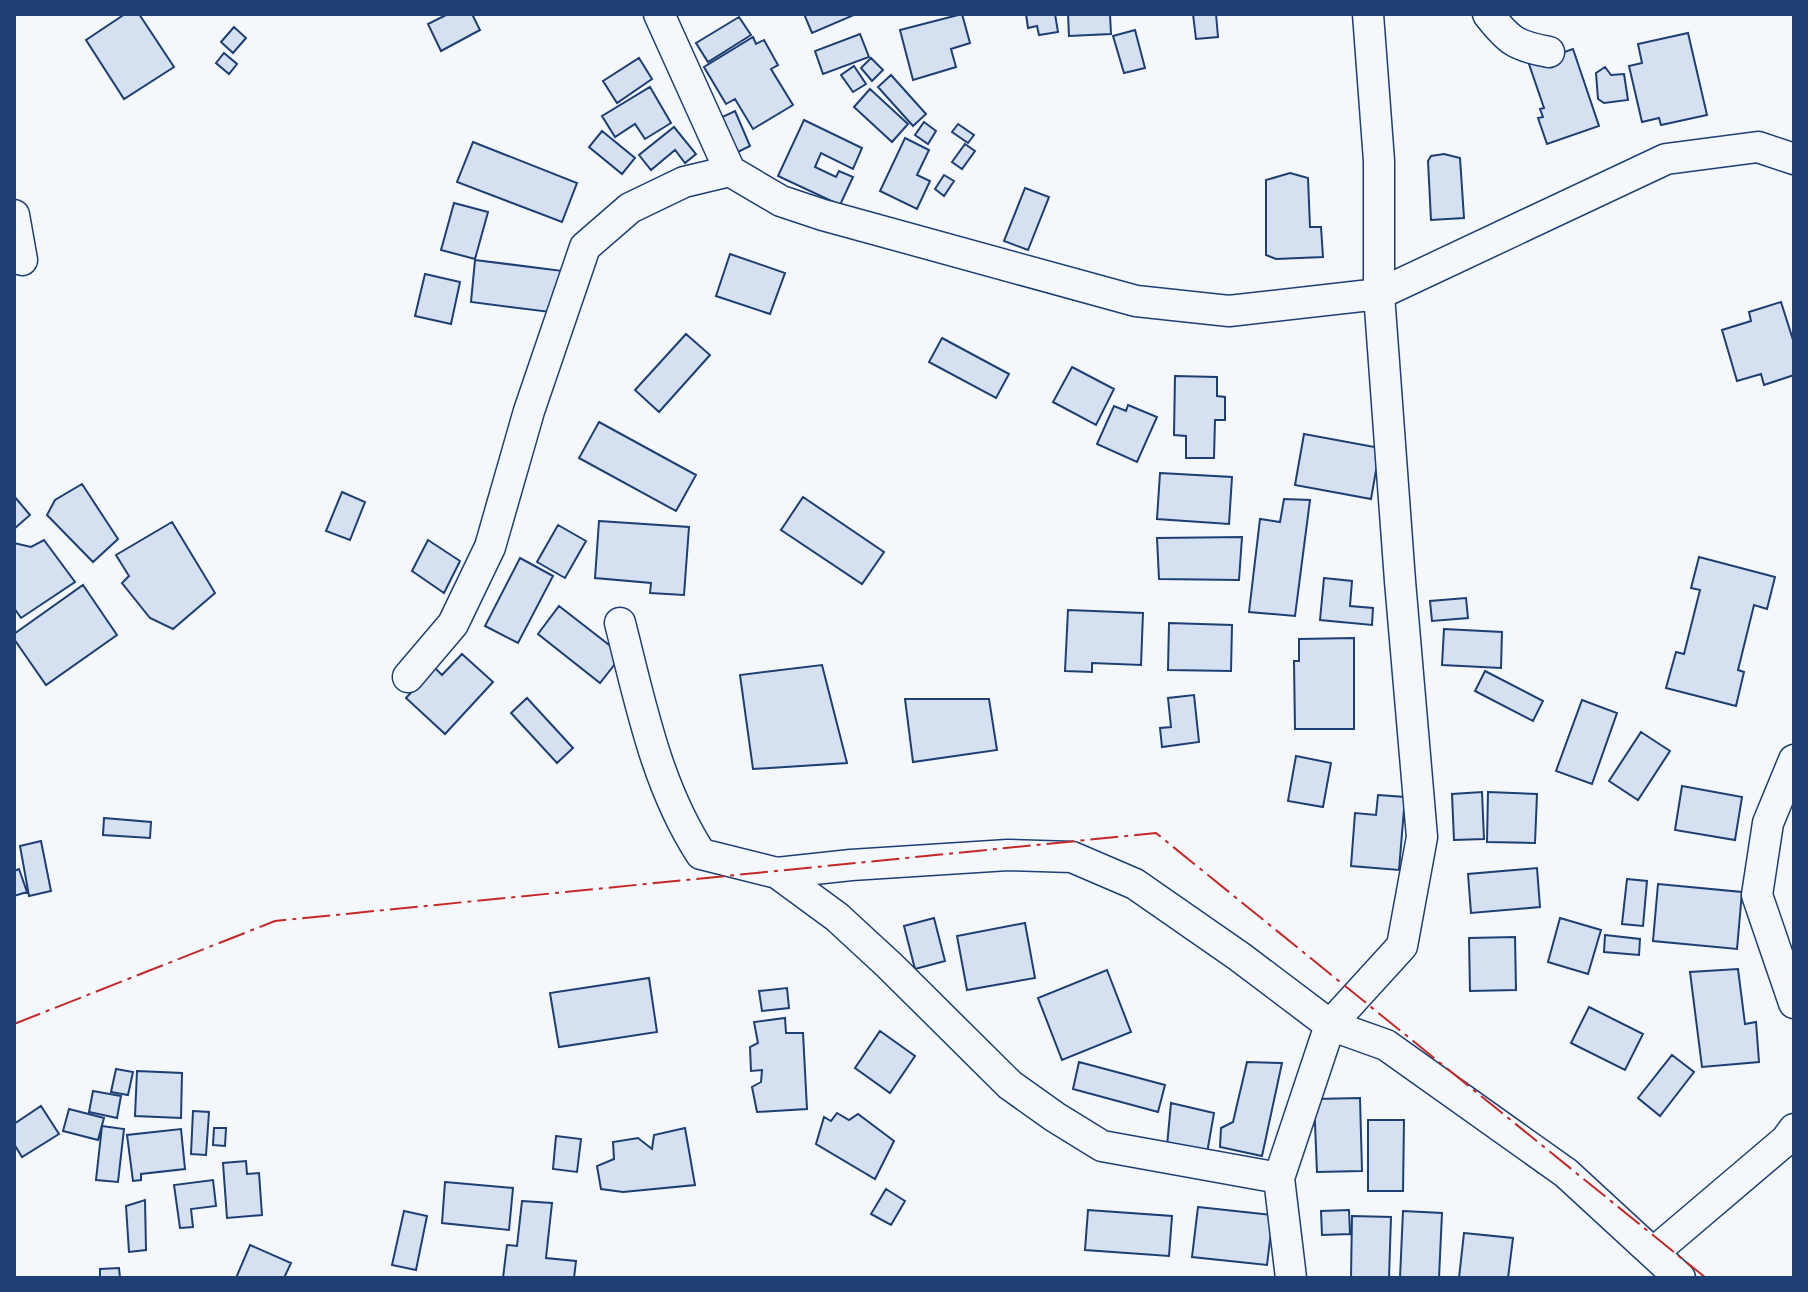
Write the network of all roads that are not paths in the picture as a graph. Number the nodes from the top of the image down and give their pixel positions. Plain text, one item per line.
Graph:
1 (1368, 14) edge
2 (1488, 14) edge
3 (668, 19) edge
4 (1549, 52) dead end
5 (1794, 159) edge
6 (730, 171) junction
7 (14, 215) edge
8 (22, 260) dead end
9 (1379, 294) junction
10 (620, 623) dead end
11 (408, 677) dead end
12 (1794, 760) edge
13 (777, 873) junction
14 (1794, 1003) edge
15 (1330, 1025) junction
16 (1794, 1129) edge
17 (1279, 1178) junction
18 (1653, 1253) junction
19 (1291, 1278) edge
20 (1680, 1278) edge

1 - 9 street
2 - 4 street
3 - 6 street
5 - 9 street
6 - 9 street
6 - 11 street
7 - 8 street
9 - 15 street
10 - 13 street
12 - 14 street
13 - 15 street
13 - 17 street
15 - 17 street
15 - 18 street
16 - 18 street
17 - 19 street
18 - 20 street

